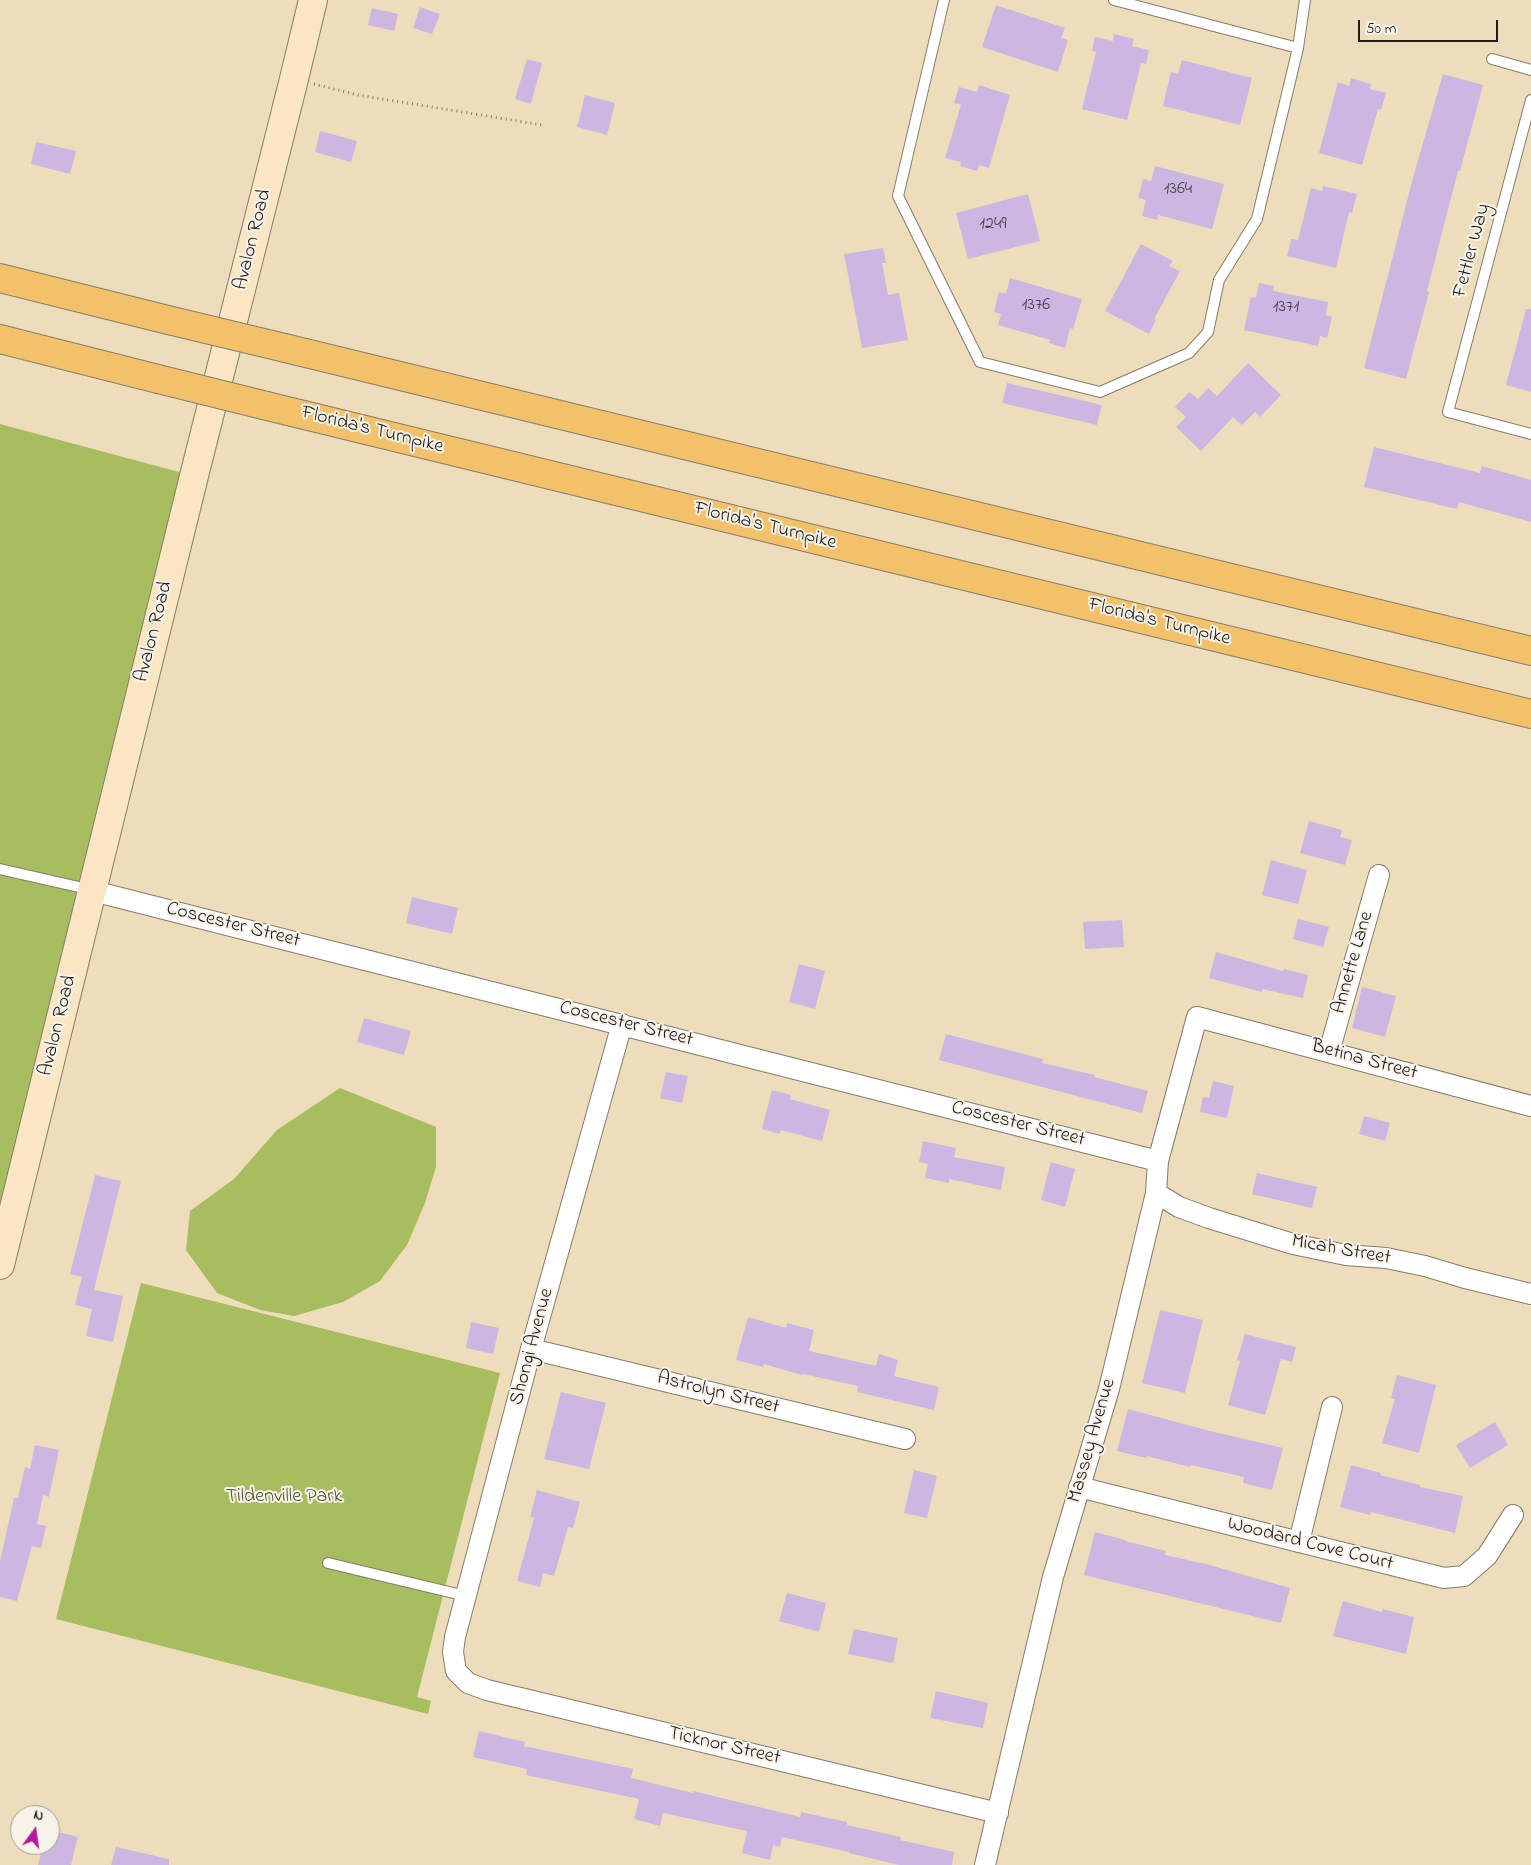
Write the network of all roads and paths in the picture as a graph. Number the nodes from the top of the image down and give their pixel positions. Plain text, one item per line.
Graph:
1 (313, 0) edge
2 (944, 0) edge
3 (1114, 0) edge
4 (1305, 0) edge
5 (1298, 48) junction
6 (1492, 59) dead end
7 (1531, 70) edge
8 (294, 79) junction
9 (1531, 100) edge
10 (542, 124) dead end
11 (0, 278) edge
12 (0, 340) edge
13 (1531, 434) edge
14 (1531, 651) edge
15 (1531, 714) edge
16 (0, 869) edge
17 (1379, 875) dead end
18 (93, 891) junction
19 (1197, 1017) joint
20 (622, 1024) junction
21 (1329, 1052) junction
22 (1531, 1106) edge
23 (1158, 1161) junction
24 (1156, 1193) junction
25 (0, 1266) edge
26 (1531, 1294) edge
27 (532, 1349) junction
28 (1332, 1407) dead end
29 (905, 1439) dead end
30 (1079, 1486) junction
31 (1513, 1515) dead end
32 (1298, 1542) junction
33 (328, 1563) dead end
34 (466, 1596) junction
35 (456, 1671) joint
36 (998, 1813) junction
37 (985, 1865) edge

1 - 8 main road, Avalon Road
2 - 5 lane
3 - 5 lane
4 - 5 lane
6 - 7 lane
8 - 10 path
8 - 18 main road, Avalon Road
9 - 13 lane, Fettler Way
11 - 14 highway, bridge
12 - 15 highway, Florida's Turnpike, bridge
16 - 18 lane
17 - 21 street, Annette Lane
18 - 20 street, Coscester Street
18 - 25 main road, Avalon Road
19 - 21 street, Betina Street
19 - 23 street, Massey Avenue
20 - 23 street, Coscester Street
20 - 27 street, Shongi Avenue
21 - 22 street, Betina Street
23 - 24 street, Massey Avenue
24 - 26 street, Micah Street
24 - 30 street, Massey Avenue
27 - 29 street, Astrolyn Street
27 - 34 street, Shongi Avenue
28 - 32 street
30 - 32 street, Woodard Cove Court
30 - 36 street, Massey Avenue
31 - 32 street, Woodard Cove Court
33 - 34 lane
34 - 35 street, Shongi Avenue
35 - 36 street, Ticknor Street
36 - 37 street, Massey Avenue

